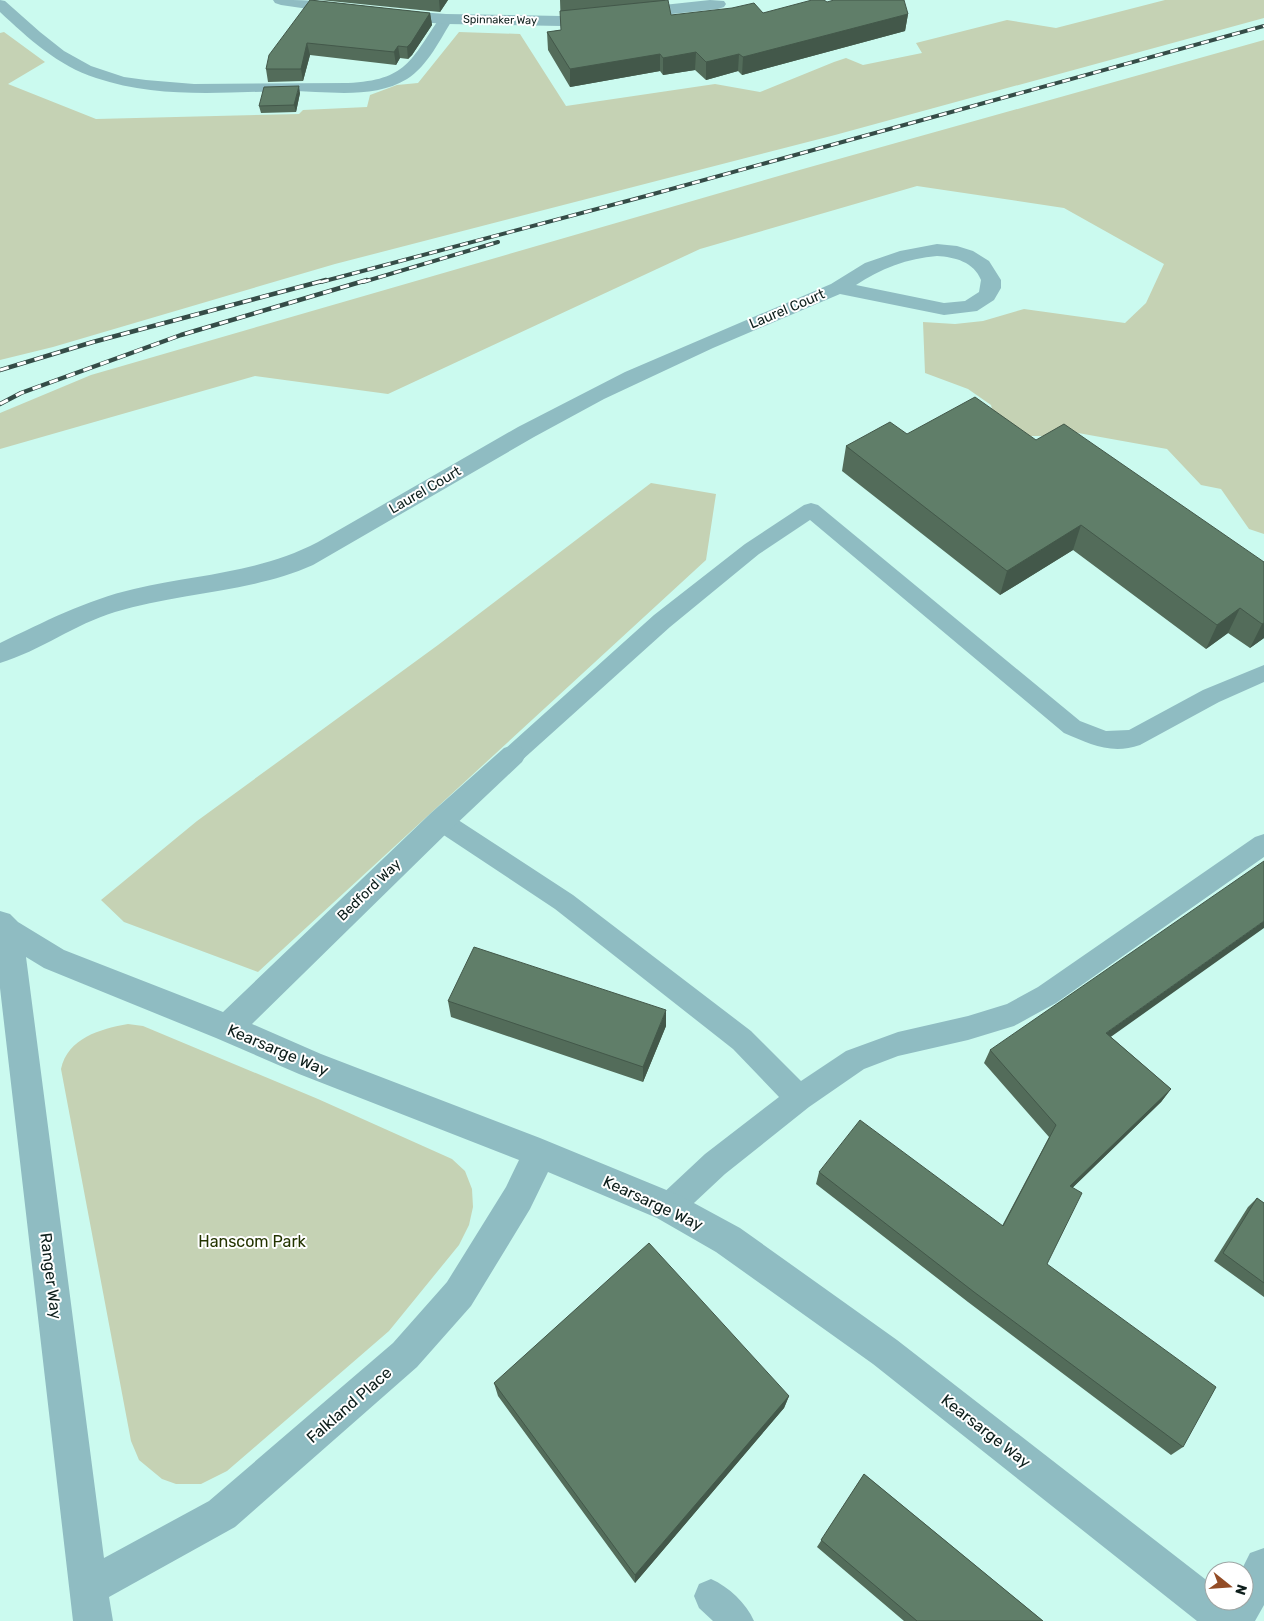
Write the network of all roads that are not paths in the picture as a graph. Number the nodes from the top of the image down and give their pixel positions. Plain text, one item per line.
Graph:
1 (282, 0) edge
2 (0, 4) edge
3 (718, 4) dead end
4 (358, 11) edge
5 (377, 13) edge
6 (446, 19) junction
7 (838, 288) junction
8 (0, 654) edge
9 (1264, 673) edge
10 (513, 755) joint
11 (441, 821) junction
12 (1264, 844) edge
13 (4, 927) edge
14 (9, 1021) edge
15 (227, 1028) junction
16 (799, 1098) junction
17 (540, 1153) junction
18 (669, 1208) junction
19 (1264, 1567) edge
20 (711, 1596) dead end
21 (91, 1604) edge
22 (738, 1621) edge
23 (1228, 1621) edge
24 (1234, 1621) edge

1 - 4 street
2 - 6 lane
3 - 6 street, Spinnaker Way
5 - 6 street, Spinnaker Way
7 - 7 street, Laurel Court
7 - 8 street, Laurel Court
9 - 10 lane
10 - 11 street, Bedford Way
11 - 15 street, Bedford Way
11 - 16 lane
12 - 16 lane
13 - 14 street, Ranger Way
13 - 15 street, Kearsarge Way
14 - 21 street, Ranger Way
15 - 17 street, Kearsarge Way
16 - 18 lane
17 - 18 street, Kearsarge Way
17 - 21 street, Falkland Place
18 - 23 street, Kearsarge Way
19 - 24 street
20 - 22 lane

